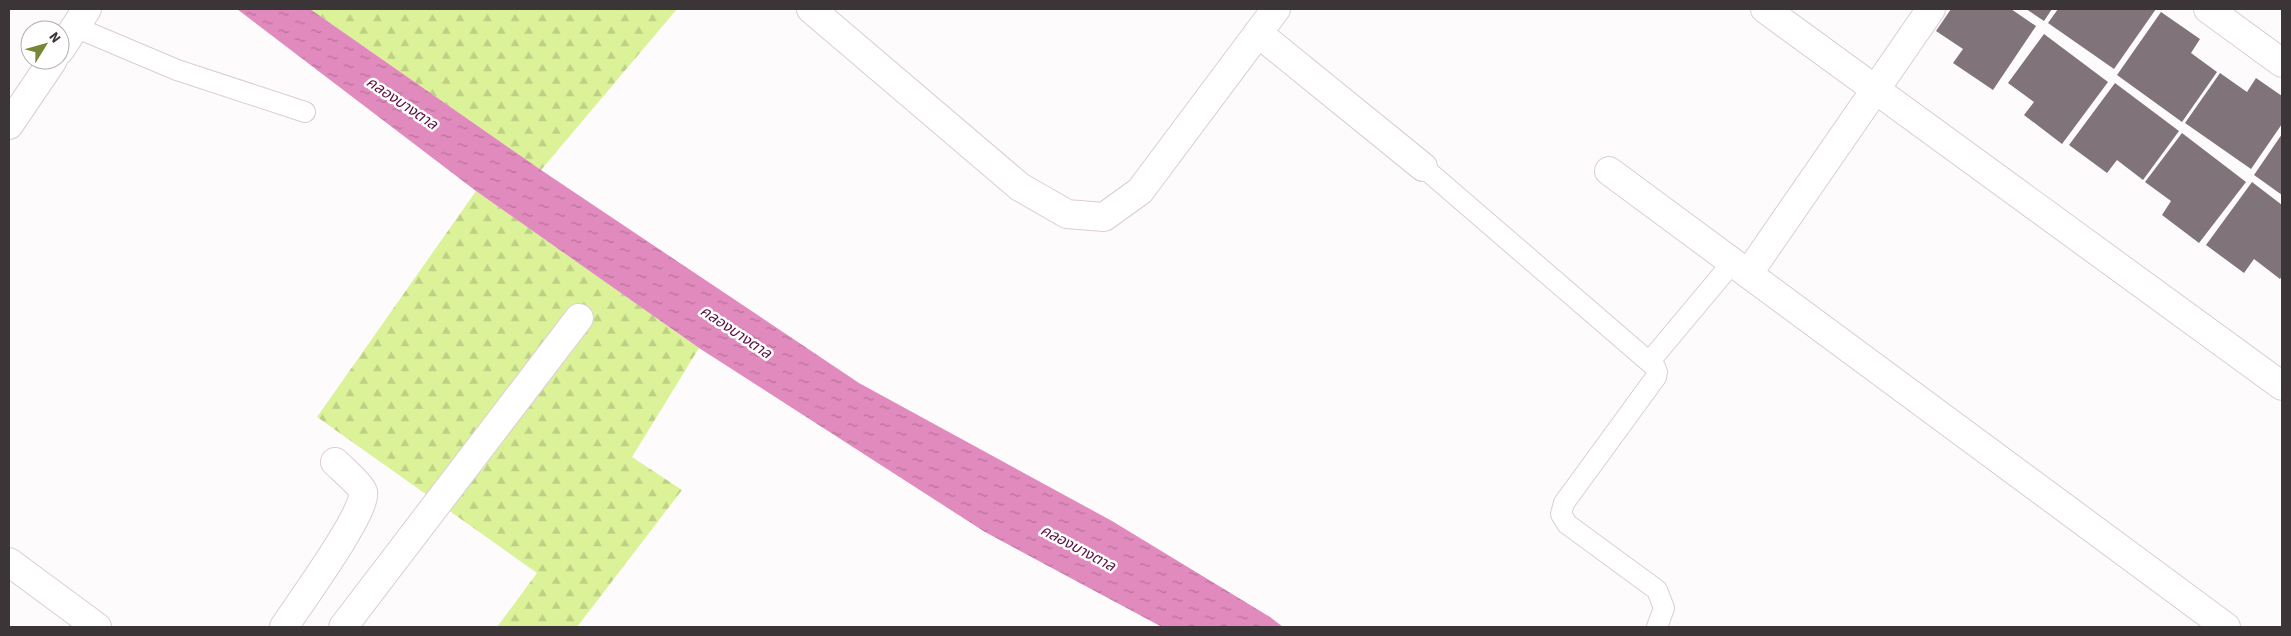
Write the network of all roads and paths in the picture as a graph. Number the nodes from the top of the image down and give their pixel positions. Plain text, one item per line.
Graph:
1 (811, 9) edge
2 (1276, 9) edge
3 (1765, 9) edge
4 (1931, 9) edge
5 (2208, 9) edge
6 (81, 18) edge
7 (1258, 33) junction
8 (70, 35) edge
9 (2282, 63) edge
10 (46, 70) edge
11 (1876, 89) junction
12 (306, 112) dead end
13 (9, 125) edge
14 (1423, 167) joint
15 (1609, 171) dead end
16 (1740, 268) junction
17 (579, 318) dead end
18 (1650, 361) junction
19 (2282, 386) edge
20 (335, 462) dead end
21 (9, 562) edge
22 (96, 627) edge
23 (284, 627) edge
24 (343, 627) edge
25 (1657, 627) edge
26 (2226, 627) edge

1 - 7 street
2 - 7 street
3 - 11 street
4 - 11 street
5 - 9 street
6 - 8 street
6 - 12 lane
7 - 14 street
10 - 13 street
11 - 16 street
11 - 19 street
14 - 18 lane
15 - 16 street
16 - 18 lane
16 - 26 street
17 - 24 street
18 - 25 lane
20 - 23 street
21 - 22 street

